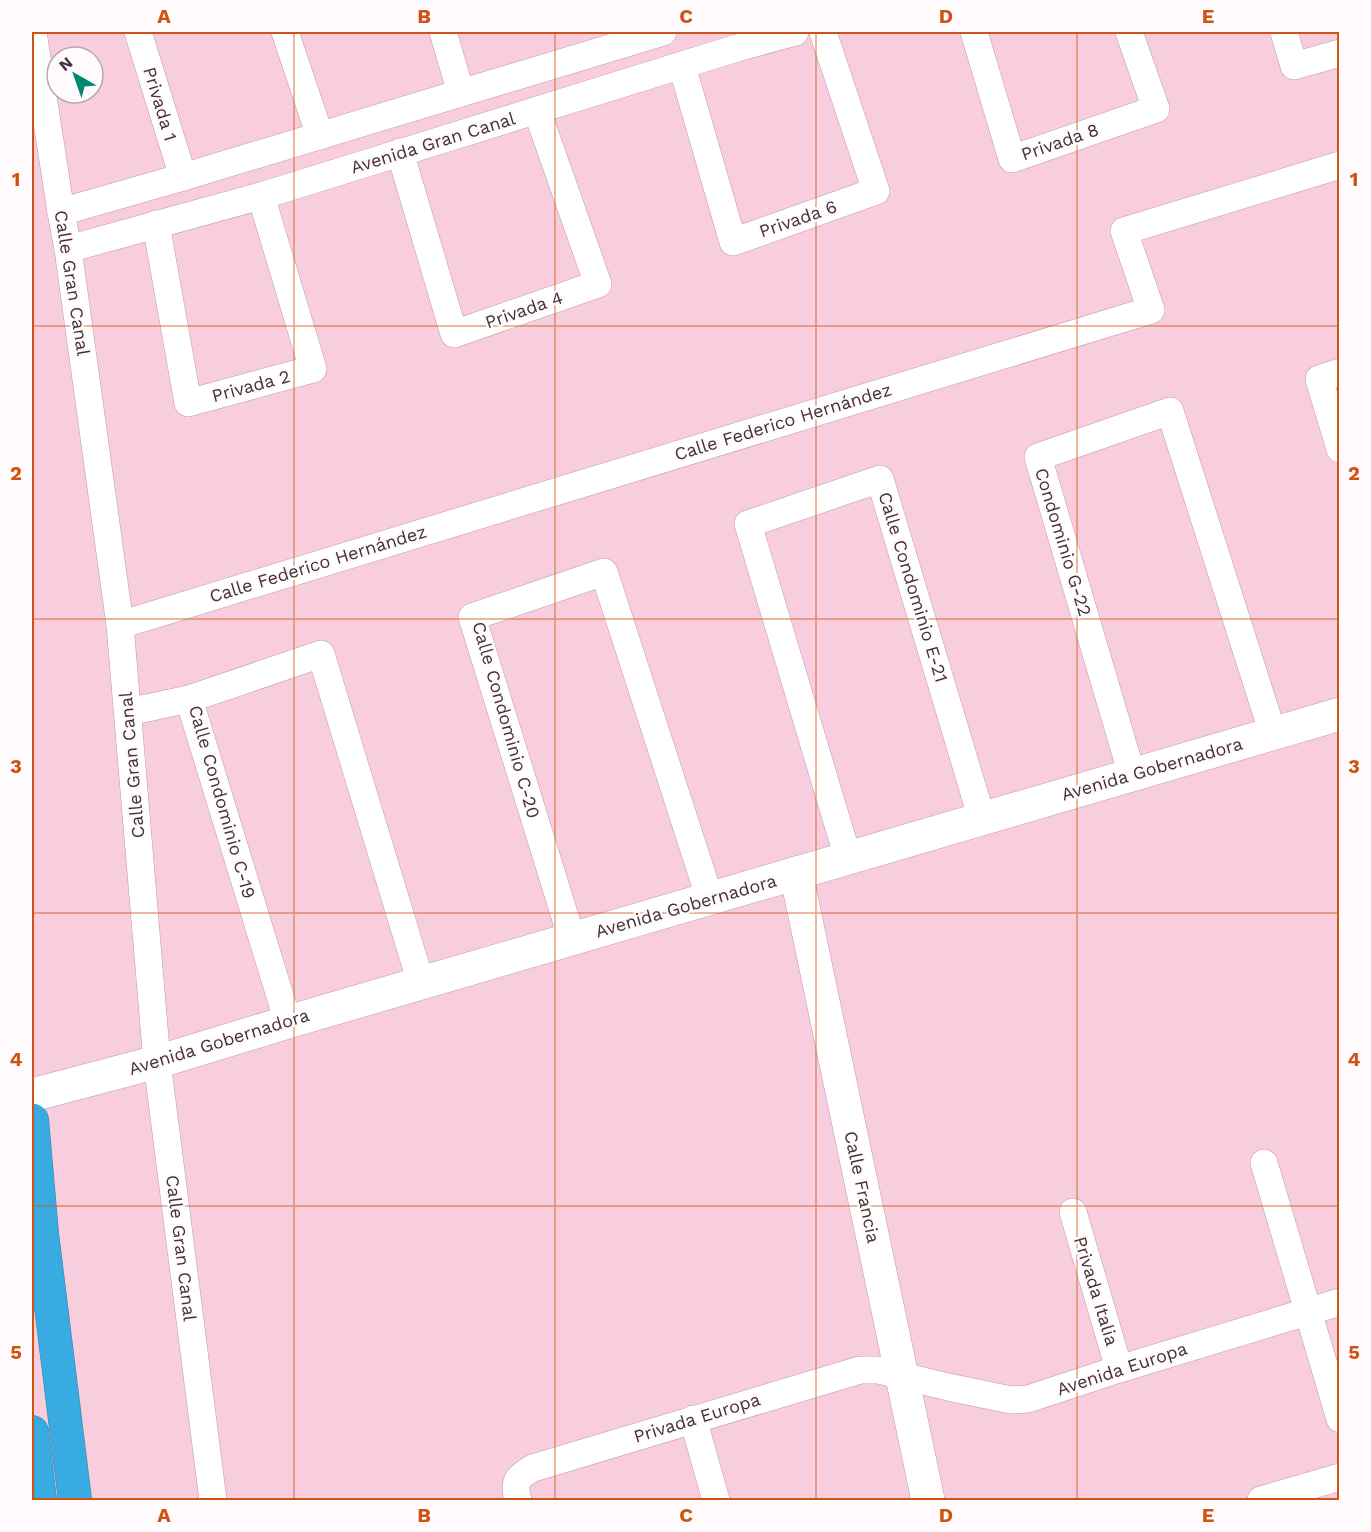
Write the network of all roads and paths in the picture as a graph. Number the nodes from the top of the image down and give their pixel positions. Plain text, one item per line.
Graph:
1 (33, 32) edge
2 (138, 32) edge
3 (285, 32) edge
4 (443, 32) edge
5 (663, 32) edge
6 (795, 32) edge
7 (823, 32) edge
8 (974, 32) edge
9 (1129, 32) edge
10 (1284, 32) edge
11 (734, 40) edge
12 (599, 41) edge
13 (1340, 53) edge
14 (682, 66) junction
15 (461, 93) junction
16 (537, 111) junction
17 (320, 136) junction
18 (400, 152) junction
19 (1340, 165) edge
20 (183, 177) junction
21 (261, 196) junction
22 (61, 212) junction
23 (156, 224) junction
24 (68, 249) junction
25 (1340, 372) edge
26 (1340, 449) edge
27 (120, 625) junction
28 (189, 699) junction
29 (128, 712) junction
30 (1340, 714) edge
31 (1273, 734) junction
32 (1132, 775) junction
33 (982, 819) junction
34 (848, 858) junction
35 (796, 873) junction
36 (710, 899) junction
37 (572, 939) junction
38 (421, 983) junction
39 (288, 1022) junction
40 (157, 1062) junction
41 (41, 1093) edge
42 (32, 1120) edge
43 (1264, 1163) dead end
44 (1072, 1212) dead end
45 (1340, 1302) edge
46 (1308, 1311) junction
47 (1119, 1369) junction
48 (902, 1375) junction
49 (693, 1419) junction
50 (1340, 1419) edge
51 (32, 1432) edge
52 (1340, 1477) edge
53 (40, 1500) edge
54 (75, 1500) edge
55 (213, 1500) edge
56 (518, 1500) edge
57 (716, 1500) edge
58 (928, 1500) edge
59 (1261, 1500) edge

1 - 22 street, Calle Gran Canal
2 - 20 street, Privada 1
3 - 17 street
4 - 15 street
5 - 12 street
6 - 11 street, Avenida Gran Canal
7 - 14 street, Privada 6
8 - 9 street, Privada 8
10 - 13 street
11 - 14 street, Avenida Gran Canal
12 - 15 street
14 - 16 street, Avenida Gran Canal
15 - 17 street
16 - 18 street, Avenida Gran Canal
16 - 18 street, Privada 4
17 - 20 street
18 - 21 street, Avenida Gran Canal
19 - 27 street, Calle Federico Hernández
20 - 22 street
21 - 23 street, Avenida Gran Canal
21 - 23 street, Privada 2
22 - 24 street, Calle Gran Canal
23 - 24 street, Avenida Gran Canal
24 - 27 street, Calle Gran Canal
25 - 26 street
27 - 29 street, Calle Gran Canal
28 - 29 street
28 - 38 street, Calle Condominio C-19
28 - 39 street, Calle Condominio C-19
29 - 40 street, Calle Gran Canal
30 - 31 street, Avenida Gobernadora
31 - 32 street, Avenida Gobernadora
31 - 32 street, Condominio G-22
32 - 33 street, Avenida Gobernadora
33 - 34 street, Avenida Gobernadora
33 - 34 street, Calle Condominio E-21
34 - 35 street, Avenida Gobernadora
35 - 36 street, Avenida Gobernadora
35 - 48 street, Calle Francia
36 - 37 street, Avenida Gobernadora
36 - 37 street, Calle Condominio C-20
37 - 38 street, Avenida Gobernadora
38 - 39 street, Avenida Gobernadora
39 - 40 street, Avenida Gobernadora
40 - 41 street, Avenida Gobernadora
40 - 55 street, Calle Gran Canal
42 - 54 highway
43 - 46 street
44 - 47 street, Privada Italia
45 - 46 street, Avenida Europa
46 - 47 street, Avenida Europa
46 - 50 street
47 - 48 street, Avenida Europa
48 - 49 street, Privada Europa
48 - 58 street, Calle Francia
49 - 56 street, Privada Europa
49 - 57 street
51 - 53 highway
52 - 59 street

